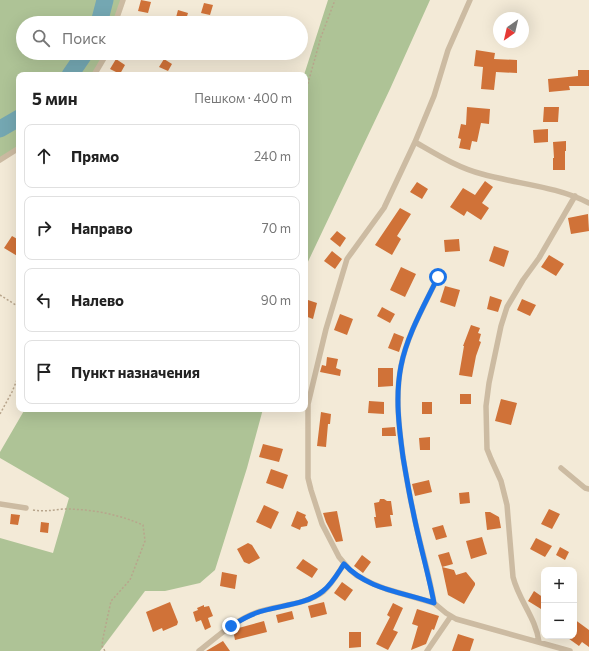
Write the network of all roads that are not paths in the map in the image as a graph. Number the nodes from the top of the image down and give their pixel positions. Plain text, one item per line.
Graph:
1 (123, 0) edge
2 (470, 0) edge
3 (117, 16) edge
4 (103, 60) edge
5 (96, 72) edge
6 (416, 142) junction
7 (16, 150) edge
8 (0, 160) edge
9 (575, 196) junction
10 (589, 202) edge
11 (438, 277) dead end
12 (561, 468) dead end
13 (589, 489) edge
14 (0, 504) edge
15 (26, 508) road end
16 (344, 564) junction
17 (434, 603) junction
18 (451, 616) junction
19 (539, 642) junction
20 (199, 651) edge
21 (427, 651) edge
22 (570, 651) edge

1 - 3 lane
2 - 6 lane
4 - 5 lane
6 - 9 lane
6 - 16 lane
7 - 8 lane
9 - 10 lane
9 - 19 lane
11 - 17 lane
12 - 13 lane
14 - 15 lane
16 - 17 lane
16 - 20 lane
17 - 18 lane
18 - 19 lane
18 - 21 lane
19 - 22 lane

